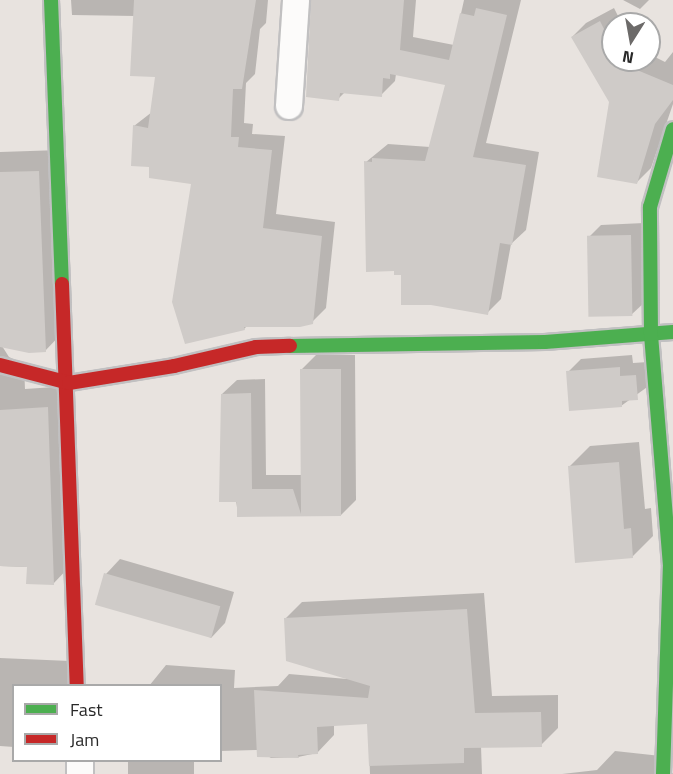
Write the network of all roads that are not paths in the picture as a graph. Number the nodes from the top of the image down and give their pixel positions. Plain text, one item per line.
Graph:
1 (51, 0) edge
2 (296, 0) edge
3 (289, 106) dead end
4 (673, 129) edge
5 (673, 332) edge
6 (651, 334) junction
7 (0, 365) edge
8 (69, 383) junction
9 (77, 684) edge
10 (663, 774) edge

1 - 8 street
2 - 3 street
4 - 6 street
5 - 6 street
6 - 8 street
6 - 10 street
7 - 8 street
8 - 9 street

